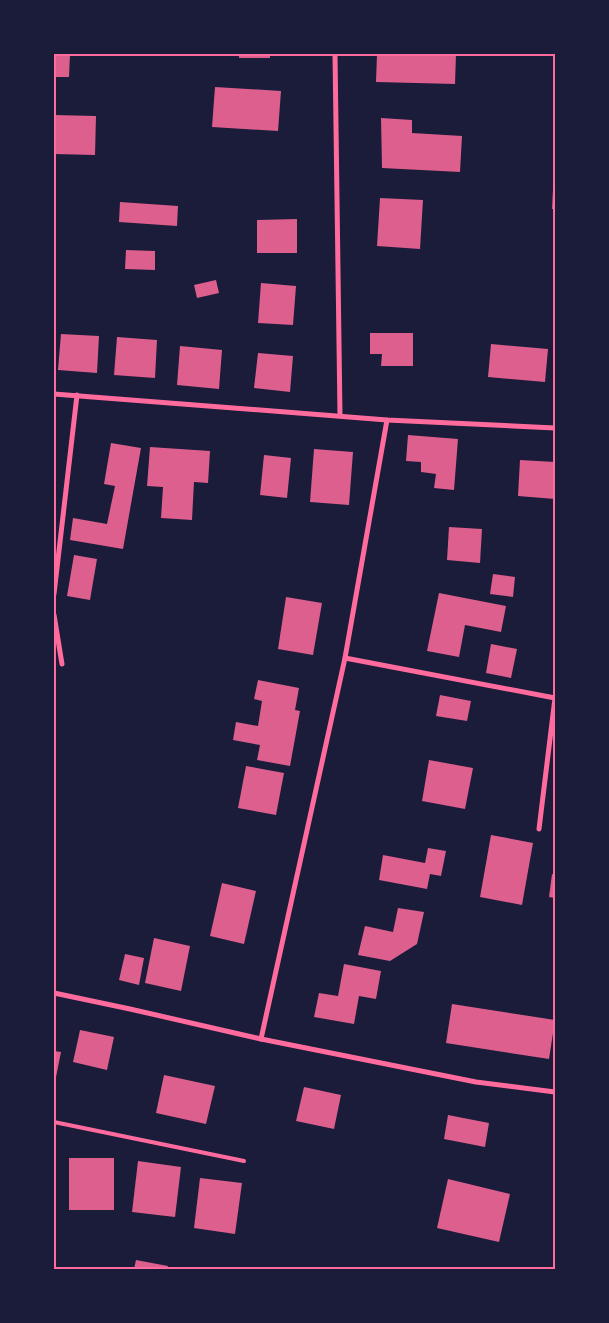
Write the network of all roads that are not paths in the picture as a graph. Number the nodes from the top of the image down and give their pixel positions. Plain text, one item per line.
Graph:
1 (335, 54) edge
2 (54, 394) edge
3 (77, 395) junction
4 (340, 415) junction
5 (387, 420) junction
6 (555, 428) edge
7 (54, 594) edge
8 (54, 615) edge
9 (345, 658) junction
10 (62, 664) dead end
11 (540, 829) dead end
12 (54, 993) edge
13 (261, 1040) junction
14 (555, 1092) edge
15 (54, 1122) edge
16 (244, 1161) dead end

1 - 4 street
2 - 3 street
3 - 4 street
3 - 7 street
4 - 5 street
5 - 6 street
5 - 9 street
8 - 10 street
9 - 11 street
9 - 13 street
12 - 13 street
13 - 14 street
15 - 16 lane

